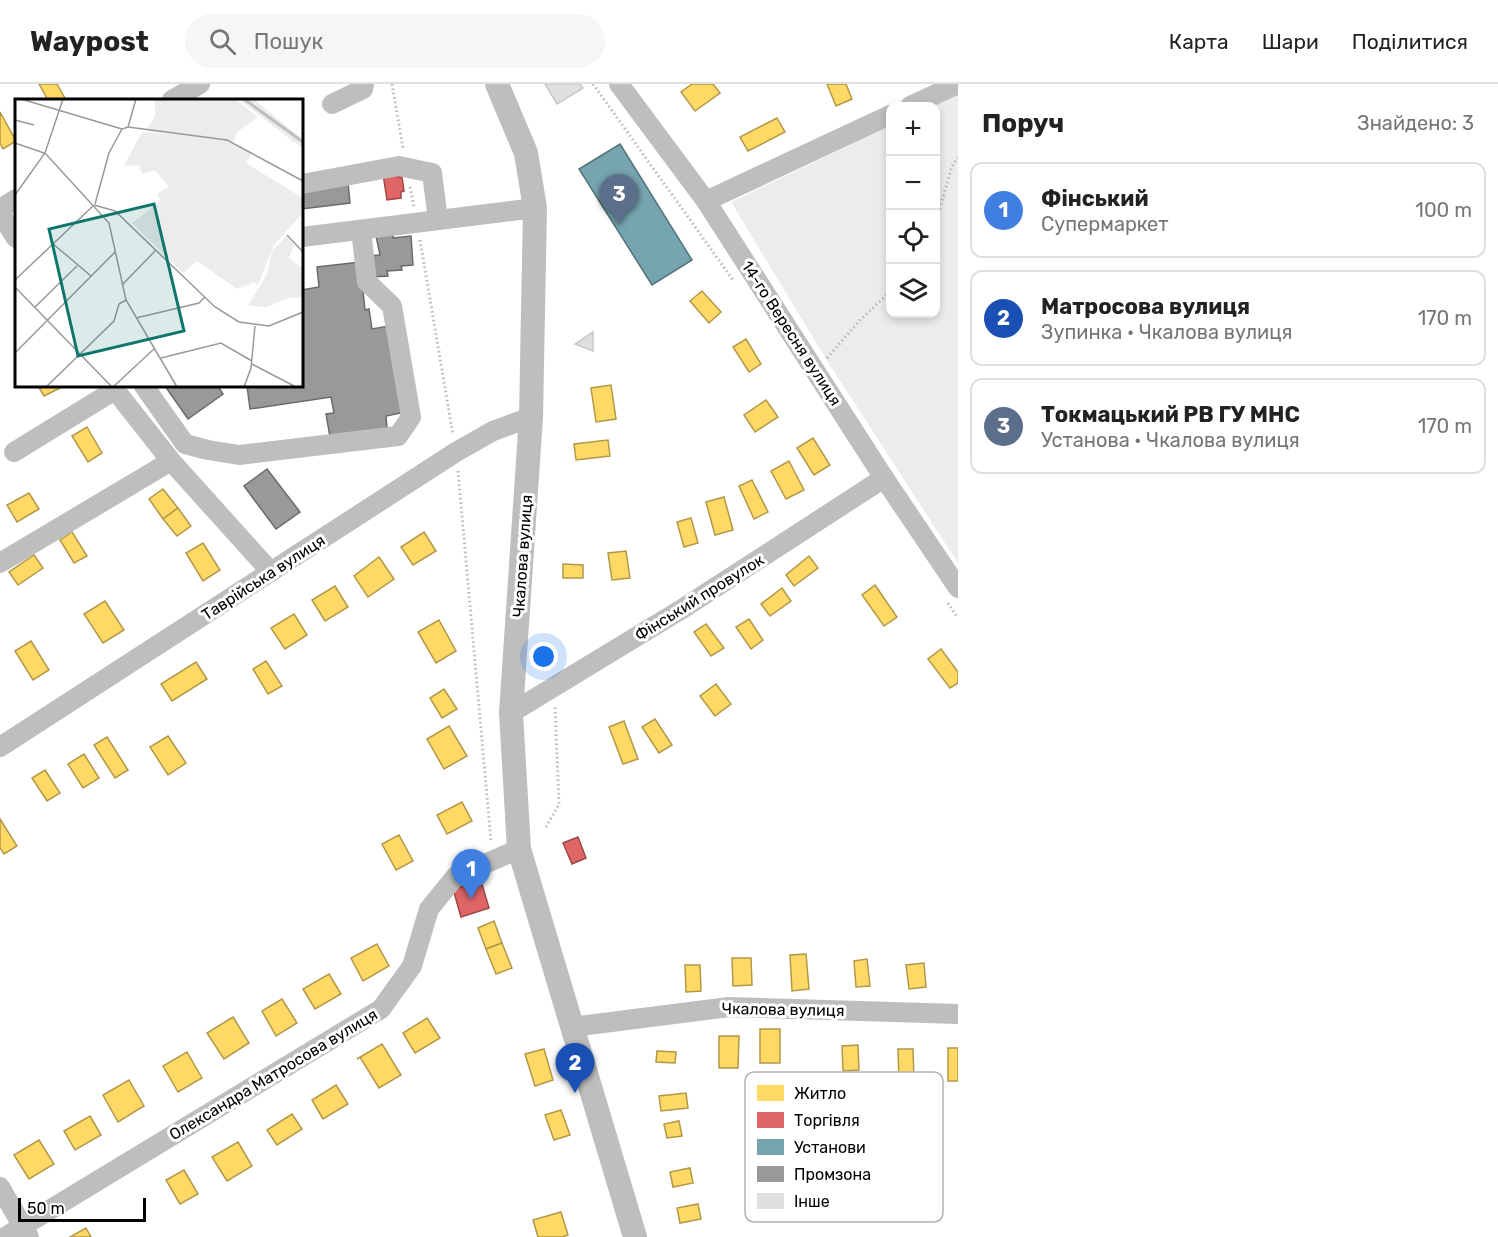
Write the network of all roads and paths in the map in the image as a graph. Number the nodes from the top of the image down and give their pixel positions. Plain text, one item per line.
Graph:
1 (200, 84) edge
2 (364, 84) edge
3 (392, 84) edge
4 (497, 84) edge
5 (593, 84) edge
6 (619, 84) edge
7 (958, 84) edge
8 (174, 99) edge
9 (919, 102) edge
10 (332, 104) dead end
11 (886, 117) edge
12 (958, 158) edge
13 (407, 168) junction
14 (303, 184) edge
15 (15, 200) edge
16 (706, 201) junction
17 (535, 208) junction
18 (939, 210) edge
19 (0, 211) edge
20 (438, 220) junction
21 (417, 223) junction
22 (361, 230) junction
23 (15, 236) edge
24 (303, 237) edge
25 (739, 288) dead end
26 (886, 297) edge
27 (818, 373) junction
28 (145, 387) edge
29 (113, 388) edge
30 (531, 417) junction
31 (14, 452) dead end
32 (456, 452) junction
33 (171, 461) junction
34 (884, 478) junction
35 (0, 563) edge
36 (271, 572) junction
37 (952, 594) edge
38 (958, 618) edge
39 (555, 705) dead end
40 (511, 713) junction
41 (0, 747) edge
42 (546, 827) dead end
43 (509, 854) junction
44 (958, 1014) edge
45 (572, 1027) junction
46 (0, 1187) edge
47 (26, 1232) edge
48 (5, 1237) edge
49 (635, 1237) edge

1 - 8 street
2 - 10 street
3 - 13 path
4 - 17 main road, Чкалова вулиця
5 - 25 path
6 - 16 street, 14-го Вересня вулиця
7 - 9 street
11 - 16 street
12 - 18 path
13 - 14 street
13 - 20 street
13 - 21 path
15 - 19 street
16 - 27 street, 14-го Вересня вулиця
17 - 20 street
17 - 30 main road, Чкалова вулиця
19 - 23 street
20 - 21 street
21 - 22 street
21 - 32 path
22 - 24 street
22 - 28 street
26 - 27 path
27 - 34 street, 14-го Вересня вулиця
29 - 31 street
29 - 33 street
30 - 32 street, Таврійська вулиця
30 - 40 main road, Чкалова вулиця
32 - 36 street, Таврійська вулиця
32 - 43 path
33 - 35 street
33 - 36 street
34 - 37 street, 14-го Вересня вулиця
34 - 40 street, Фінський провулок
36 - 41 street, Таврійська вулиця
37 - 38 path
39 - 42 path
40 - 43 main road, Чкалова вулиця
43 - 45 main road, Чкалова вулиця
43 - 47 street, Олександра Матросова вулиця
44 - 45 street, Чкалова вулиця
45 - 49 main road, Чкалова вулиця
46 - 47 street
47 - 48 street, Олександра Матросова вулиця

